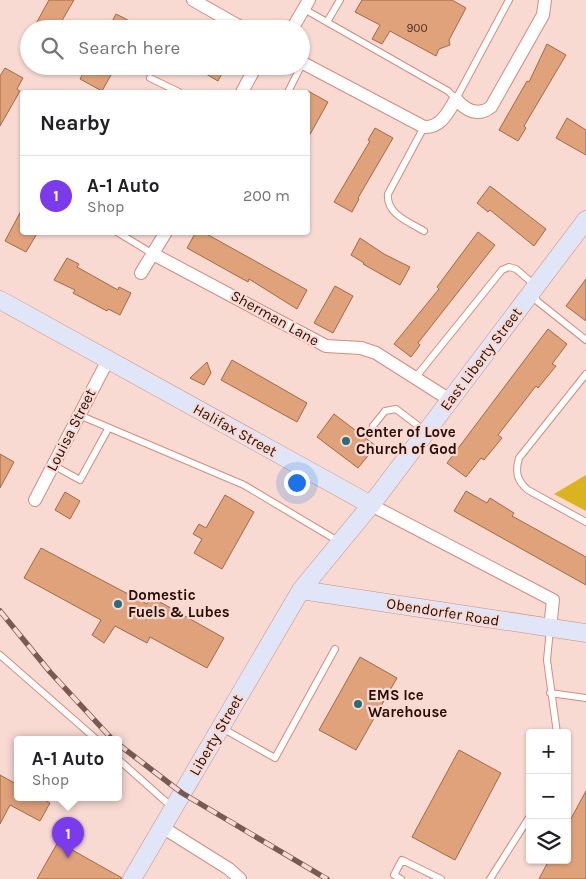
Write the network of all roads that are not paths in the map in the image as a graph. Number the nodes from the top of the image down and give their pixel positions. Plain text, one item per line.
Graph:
1 (193, 0) edge
2 (340, 0) edge
3 (509, 0) edge
4 (545, 0) edge
5 (306, 4) edge
6 (228, 20) edge
7 (297, 20) edge
8 (327, 22) junction
9 (310, 68) edge
10 (251, 75) edge
11 (296, 75) edge
12 (150, 78) dead end
13 (175, 90) edge
14 (243, 90) edge
15 (289, 90) edge
16 (456, 99) junction
17 (424, 127) junction
18 (586, 220) edge
19 (424, 231) dead end
20 (122, 235) edge
21 (164, 235) edge
22 (153, 254) junction
23 (141, 273) dead end
24 (533, 290) junction
25 (0, 300) edge
26 (586, 340) edge
27 (108, 360) junction
28 (586, 374) edge
29 (415, 378) junction
30 (450, 400) junction
31 (79, 415) junction
32 (373, 426) dead end
33 (108, 429) junction
34 (426, 432) junction
35 (53, 466) junction
36 (35, 500) dead end
37 (371, 505) junction
38 (586, 522) edge
39 (340, 542) junction
40 (301, 590) junction
41 (550, 628) junction
42 (586, 634) edge
43 (335, 649) dead end
44 (0, 655) edge
45 (550, 693) junction
46 (586, 698) edge
47 (221, 728) junction
48 (556, 729) edge
49 (93, 736) edge
50 (122, 763) edge
51 (173, 808) junction
52 (528, 819) edge
53 (162, 827) junction
54 (132, 879) edge
55 (240, 879) edge
56 (401, 879) edge
57 (441, 879) edge
58 (490, 879) edge

1 - 6 street
2 - 8 lane
3 - 16 lane
4 - 16 street
5 - 7 street
5 - 8 lane
8 - 16 lane
9 - 17 street
10 - 14 street
11 - 15 lane
12 - 13 lane
16 - 17 street
17 - 19 lane
18 - 24 main road, East Liberty Street
20 - 22 lane
21 - 22 street
22 - 23 street
22 - 29 street, Sherman Lane
24 - 26 lane
24 - 29 lane
24 - 30 main road, East Liberty Street
25 - 27 main road, Halifax Street
27 - 31 street, Louisa Street
27 - 37 main road, Halifax Street
28 - 38 lane
29 - 30 street, Sherman Lane
30 - 34 main road, East Liberty Street
31 - 33 lane
31 - 35 street, Louisa Street
32 - 34 lane
33 - 35 lane
33 - 39 lane
34 - 37 main road, East Liberty Street
35 - 36 street, Louisa Street
37 - 39 main road, East Liberty Street
37 - 41 street, Halifax Street
39 - 40 main road, East Liberty Street
40 - 41 main road, Obendorfer Road
40 - 47 main road, Liberty Street
41 - 42 main road, Obendorfer Road
41 - 45 lane
43 - 47 lane
44 - 49 lane
45 - 46 lane
45 - 48 lane
47 - 51 main road, Liberty Street
50 - 51 lane
51 - 53 main road, Liberty Street
52 - 58 lane
53 - 54 main road, Liberty Street
53 - 55 street
56 - 57 lane

